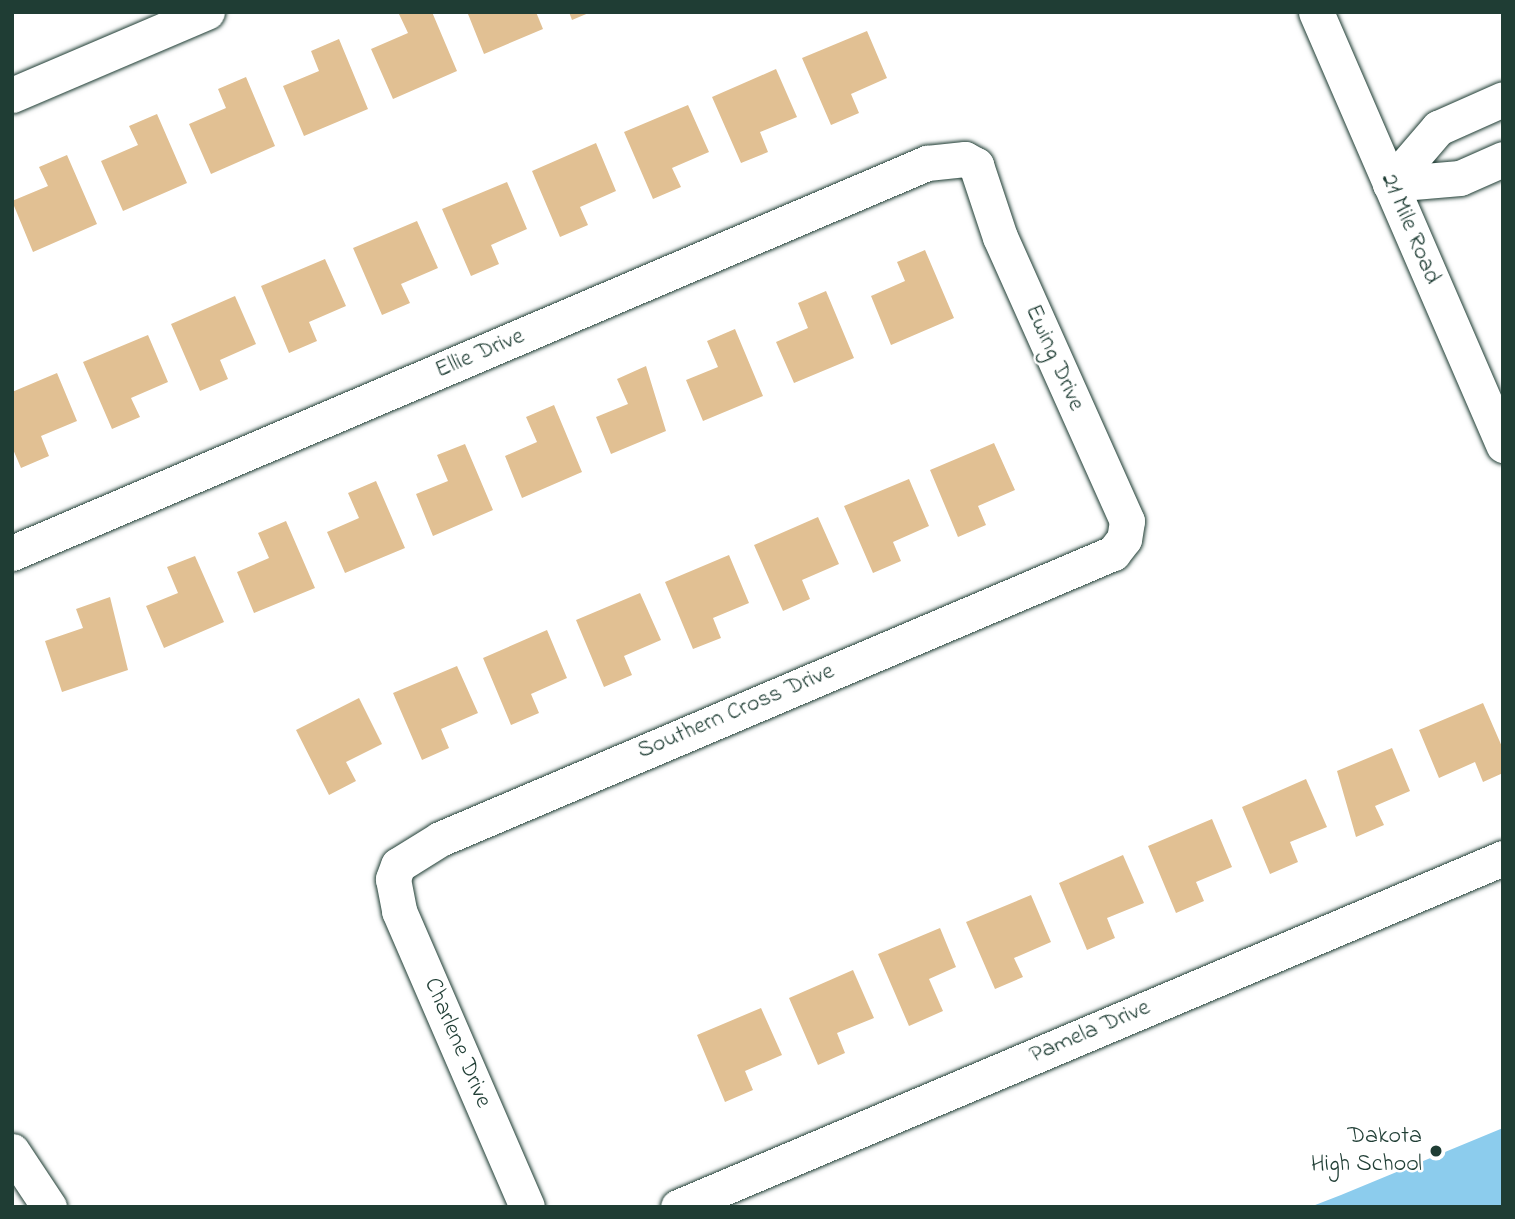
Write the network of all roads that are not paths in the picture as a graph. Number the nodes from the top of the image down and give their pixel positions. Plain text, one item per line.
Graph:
1 (207, 12) edge
2 (1316, 12) edge
3 (12, 95) edge
4 (1503, 99) edge
5 (949, 159) joint
6 (1503, 159) edge
7 (1391, 184) junction
8 (1503, 445) edge
9 (12, 553) edge
10 (1091, 559) joint
11 (1503, 858) edge
12 (393, 879) joint
13 (12, 1151) edge
14 (48, 1207) edge
15 (527, 1207) edge
16 (678, 1207) edge

1 - 3 street
2 - 7 street, 21 Mile Road
4 - 7 street
5 - 9 street, Ellie Drive
5 - 10 street, Ewing Drive
6 - 7 street
7 - 8 street, 21 Mile Road
10 - 12 street, Southern Cross Drive
11 - 16 street, Pamela Drive
12 - 15 street, Charlene Drive
13 - 14 street

